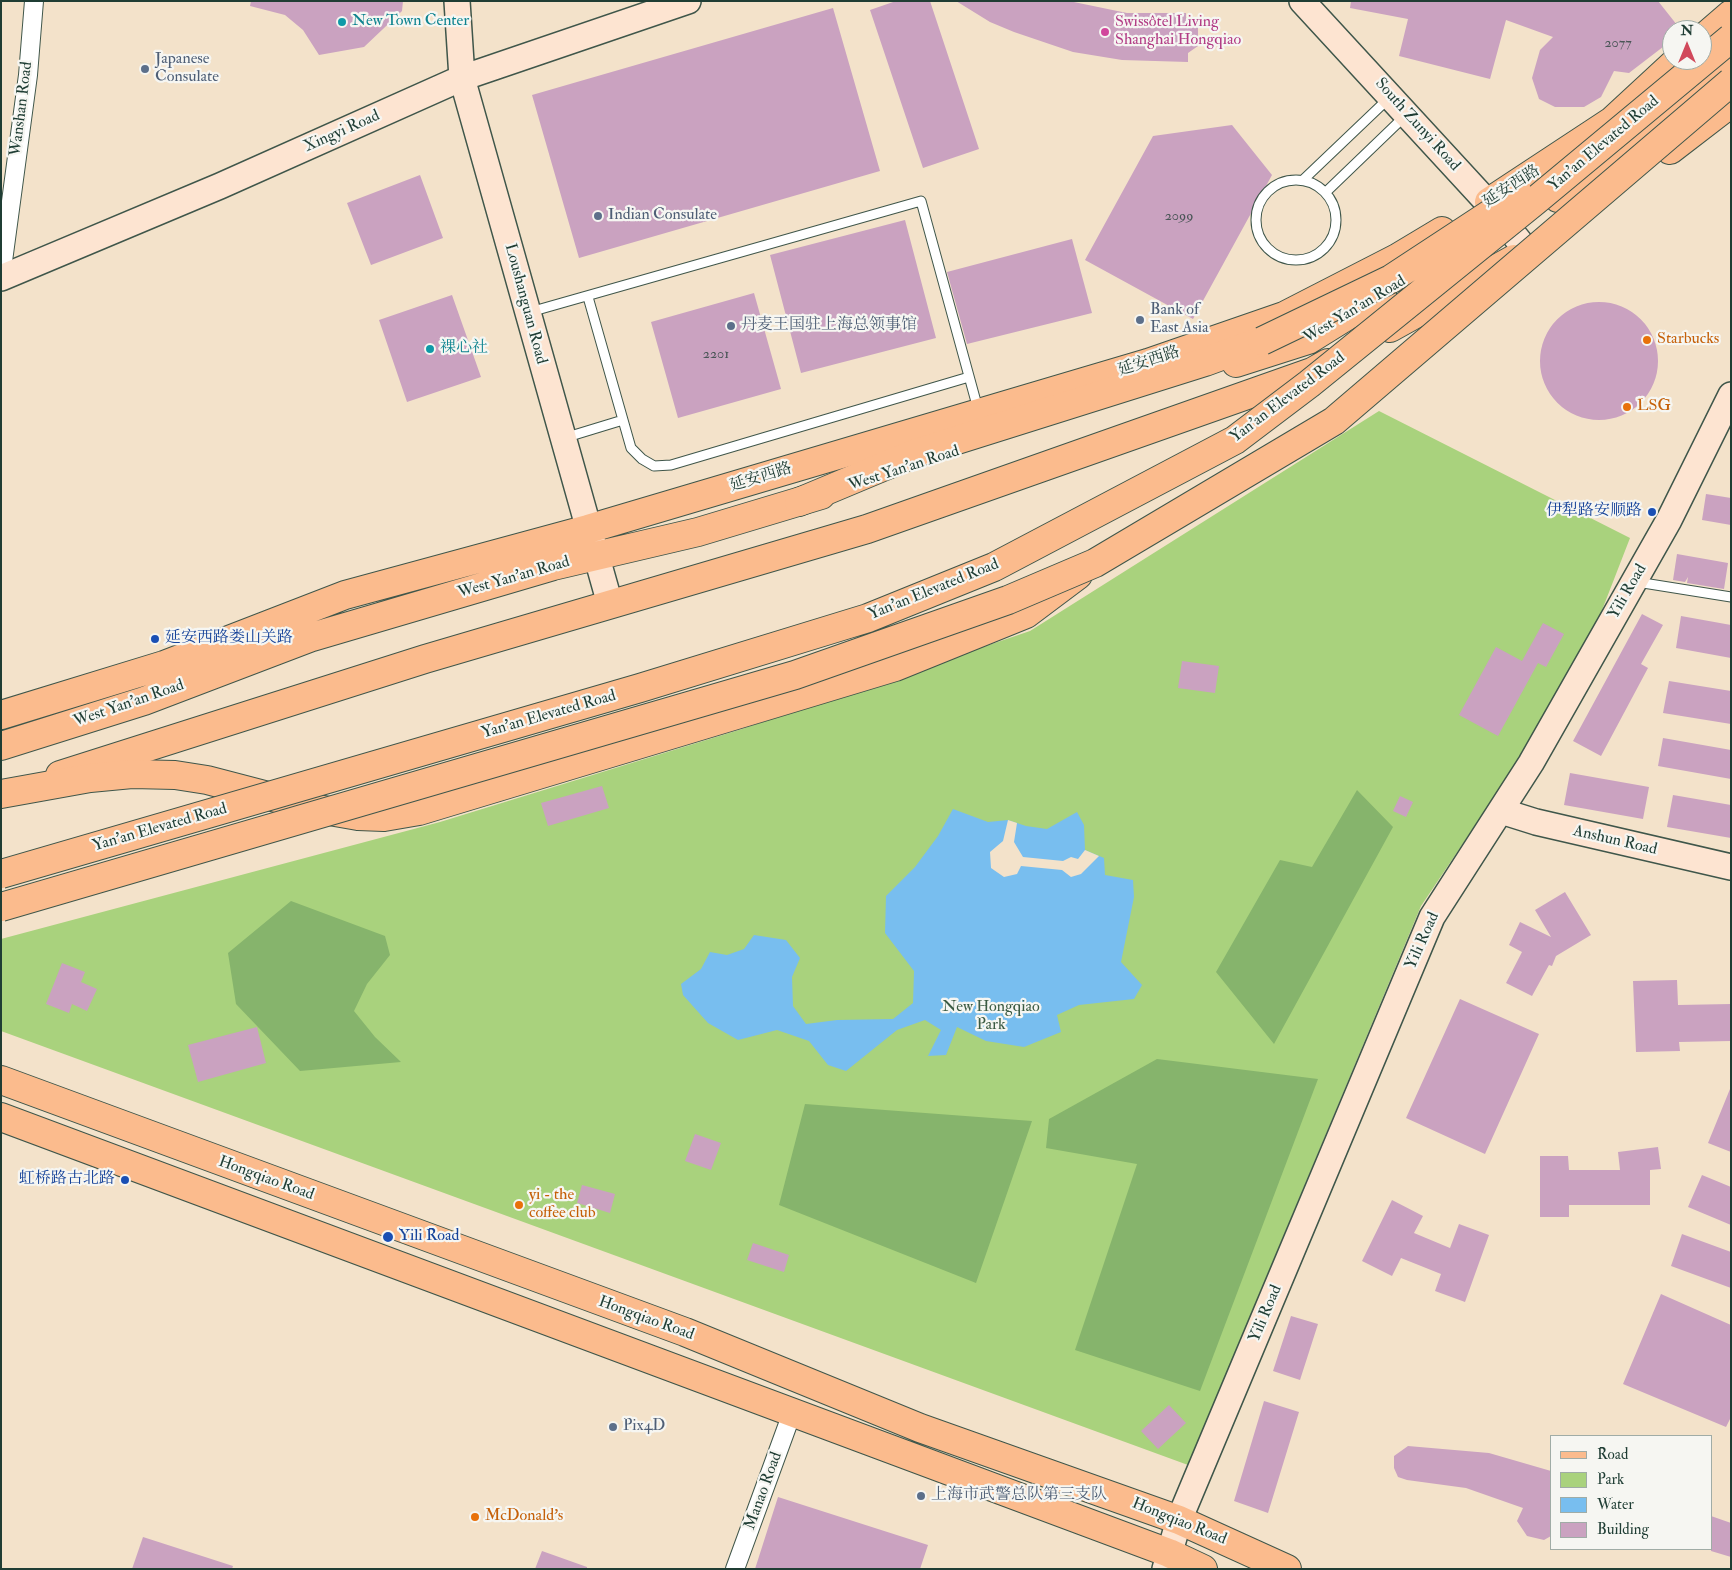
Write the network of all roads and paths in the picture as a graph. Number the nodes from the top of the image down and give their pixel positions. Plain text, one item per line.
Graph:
1 (34, 1) edge
2 (457, 1) edge
3 (688, 1) edge
4 (1302, 1) edge
5 (1731, 14) edge
6 (1712, 30) edge
7 (1731, 38) edge
8 (1731, 60) edge
9 (1667, 70) edge
10 (462, 78) junction
11 (1731, 82) edge
12 (1731, 103) edge
13 (1399, 106) junction
14 (1616, 134) junction
15 (1303, 180) junction
16 (1326, 192) junction
17 (1508, 227) junction
18 (1, 278) edge
19 (588, 297) junction
20 (528, 313) junction
21 (969, 377) junction
22 (1731, 395) edge
23 (979, 413) junction
24 (623, 420) junction
25 (562, 438) junction
26 (799, 502) junction
27 (588, 529) junction
28 (595, 555) junction
29 (1095, 562) junction
30 (1634, 582) junction
31 (1731, 597) edge
32 (610, 604) junction
33 (1, 715) edge
34 (1, 746) edge
35 (1, 794) edge
36 (1501, 811) junction
37 (1731, 867) edge
38 (1, 874) edge
39 (1, 907) edge
40 (1, 1080) edge
41 (1, 1117) edge
42 (792, 1413) junction
43 (1180, 1520) junction
44 (1167, 1561) edge
45 (735, 1569) edge
46 (1203, 1569) edge
47 (1287, 1569) edge

1 - 18 street, Wanshan Road
2 - 10 street, Loushanguan Road
3 - 10 street, Xingyi Road
4 - 13 street, South Zunyi Road
5 - 6 main road
7 - 14 main road, Yan'an Elevated Road, bridge
7 - 17 main road, West Yan'an Road
8 - 17 main road, West Yan'an Road
9 - 17 main road, 延安西路
10 - 18 street, Xingyi Road
10 - 20 street, Loushanguan Road
11 - 29 main road, Yan'an Elevated Road, bridge
12 - 17 main road, West Yan'an Road
13 - 15 lane
13 - 16 lane
13 - 17 street, South Zunyi Road
14 - 26 main road, bridge
14 - 38 main road, Yan'an Elevated Road, bridge
15 - 16 lane
15 - 16 lane
17 - 23 main road, 延安西路
17 - 26 main road, West Yan'an Road
17 - 32 main road, West Yan'an Road
19 - 20 lane
19 - 21 lane
19 - 24 lane
20 - 25 street, Loushanguan Road
21 - 23 lane
21 - 24 lane
22 - 30 street, Yili Road
23 - 27 main road, 延安西路
24 - 25 lane
25 - 27 street, Loushanguan Road
26 - 28 main road, West Yan'an Road
27 - 28 street, Loushanguan Road
27 - 33 main road, West Yan'an Road
28 - 32 street, Loushanguan Road
28 - 34 main road, West Yan'an Road
29 - 35 main road, bridge
29 - 39 main road, Yan'an Elevated Road, bridge
30 - 31 lane
30 - 36 street, Yili Road
32 - 35 main road, West Yan'an Road
36 - 37 street, Anshun Road
36 - 43 street, Yili Road
40 - 43 main road, Hongqiao Road
41 - 42 main road, Hongqiao Road
42 - 44 main road, Hongqiao Road
42 - 45 street, Manao Road
43 - 44 street, Yili Road
43 - 47 main road, Hongqiao Road
44 - 46 main road, Hongqiao Road

